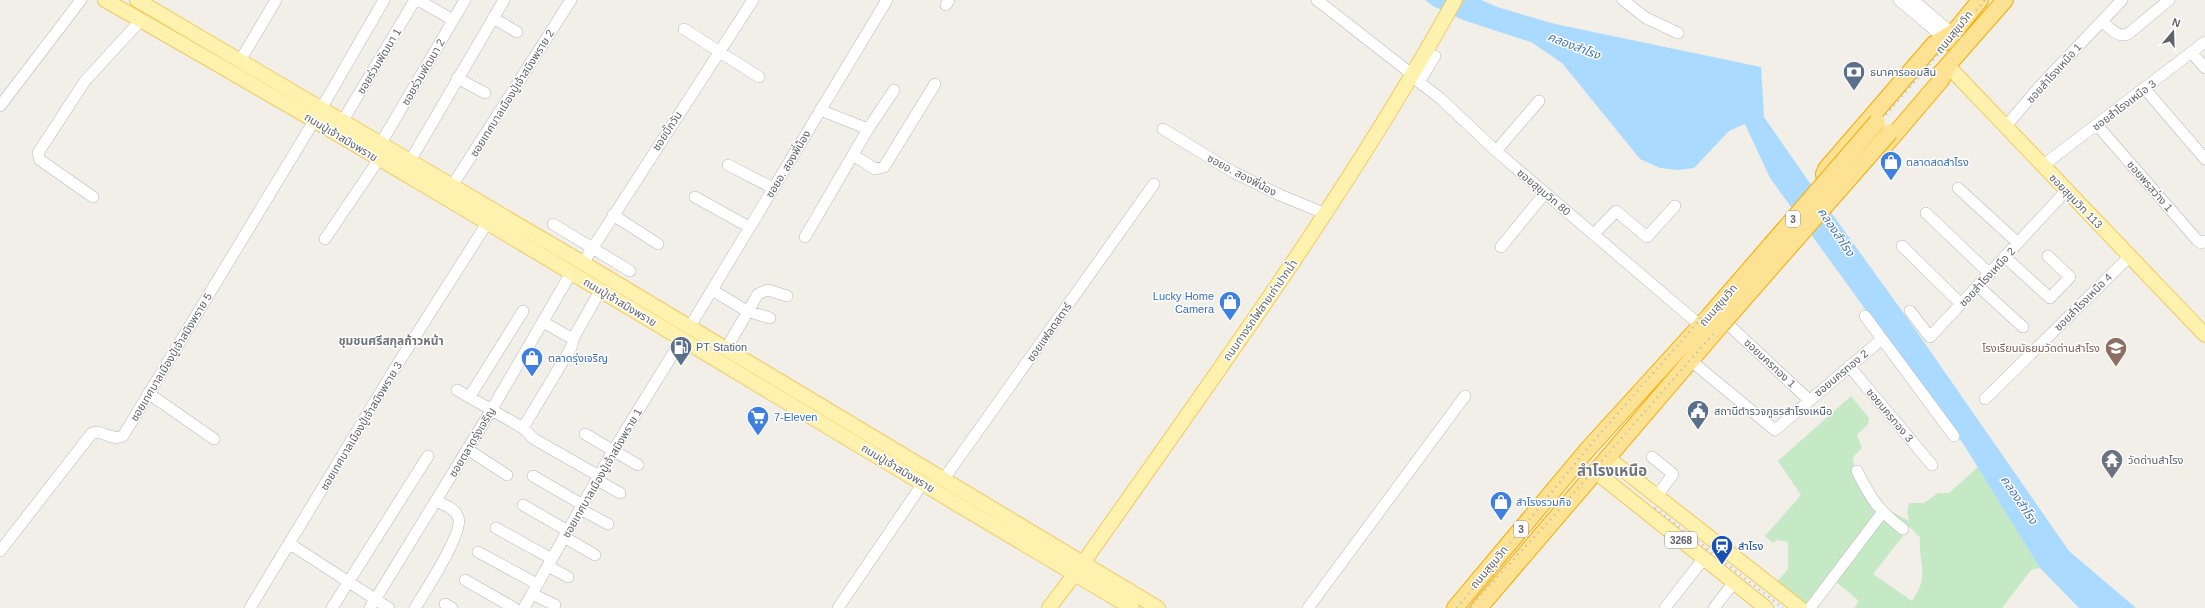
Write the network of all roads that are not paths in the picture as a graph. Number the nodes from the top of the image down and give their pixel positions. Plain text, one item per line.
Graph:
1 (81, 0) edge
2 (105, 0) edge
3 (137, 0) edge
4 (276, 0) edge
5 (384, 0) edge
6 (417, 0) edge
7 (465, 0) edge
8 (504, 0) edge
9 (571, 0) edge
10 (753, 0) edge
11 (887, 0) edge
12 (1317, 0) edge
13 (1455, 0) edge
14 (1623, 0) edge
15 (1899, 0) edge
16 (1913, 0) edge
17 (1980, 0) edge
18 (2005, 0) edge
19 (2122, 0) edge
20 (2169, 0) edge
21 (493, 18) junction
22 (141, 20) junction
23 (453, 20) junction
24 (2102, 21) junction
25 (684, 29) dead end
26 (517, 32) dead end
27 (1678, 34) dead end
28 (1948, 36) junction
29 (2205, 42) edge
30 (224, 51) junction
31 (719, 52) junction
32 (2192, 53) junction
33 (1435, 56) dead end
34 (240, 61) junction
35 (216, 64) junction
36 (1948, 66) junction
37 (2205, 68) edge
38 (759, 77) dead end
39 (457, 78) junction
40 (1416, 79) junction
41 (935, 84) dead end
42 (2144, 89) junction
43 (894, 90) dead end
44 (485, 94) dead end
45 (1539, 101) dead end
46 (0, 106) edge
47 (820, 110) junction
48 (327, 119) junction
49 (2097, 125) junction
50 (2006, 126) junction
51 (868, 129) junction
52 (1163, 129) dead end
53 (381, 143) junction
54 (1496, 151) junction
55 (853, 155) junction
56 (379, 159) junction
57 (2205, 159) edge
58 (410, 161) junction
59 (728, 165) dead end
60 (2042, 166) junction
61 (1154, 184) dead end
62 (452, 186) junction
63 (773, 188) junction
64 (1958, 188) dead end
65 (2066, 191) junction
66 (1545, 193) junction
67 (695, 197) dead end
68 (93, 198) dead end
69 (1675, 206) dead end
70 (495, 211) junction
71 (1926, 213) dead end
72 (1326, 214) junction
73 (613, 215) junction
74 (487, 224) junction
75 (553, 224) dead end
76 (749, 227) junction
77 (1594, 234) junction
78 (805, 237) dead end
79 (325, 239) dead end
80 (2205, 241) edge
81 (2018, 243) junction
82 (658, 244) dead end
83 (1902, 246) dead end
84 (1501, 247) dead end
85 (592, 248) junction
86 (2048, 256) dead end
87 (2130, 256) junction
88 (2006, 257) junction
89 (583, 263) junction
90 (630, 271) dead end
91 (571, 273) junction
92 (1990, 274) junction
93 (1978, 286) junction
94 (712, 290) junction
95 (600, 291) junction
96 (787, 296) dead end
97 (1961, 304) junction
98 (523, 311) dead end
99 (747, 311) junction
100 (1910, 311) dead end
101 (1865, 316) dead end
102 (770, 318) dead end
103 (543, 322) junction
104 (1714, 322) junction
105 (2023, 327) dead end
106 (686, 333) junction
107 (2205, 335) edge
108 (573, 339) junction
109 (1882, 339) junction
110 (726, 349) junction
111 (1690, 360) junction
112 (1849, 366) junction
113 (457, 390) dead end
114 (148, 393) junction
115 (1638, 394) junction
116 (470, 396) junction
117 (1465, 396) dead end
118 (1985, 399) dead end
119 (1809, 400) junction
120 (1652, 405) junction
121 (492, 409) junction
122 (840, 425) junction
123 (523, 428) junction
124 (585, 434) dead end
125 (1954, 436) dead end
126 (214, 439) dead end
127 (467, 449) junction
128 (1588, 449) junction
129 (613, 450) junction
130 (428, 456) dead end
131 (1652, 457) dead end
132 (1608, 458) junction
133 (638, 465) dead end
134 (1932, 465) dead end
135 (1856, 471) dead end
136 (1596, 472) junction
137 (507, 475) dead end
138 (533, 476) dead end
139 (598, 478) junction
140 (943, 480) junction
141 (923, 483) junction
142 (620, 493) dead end
143 (1657, 496) junction
144 (436, 501) junction
145 (523, 505) dead end
146 (582, 507) junction
147 (1882, 514) junction
148 (608, 524) dead end
149 (496, 528) dead end
150 (1903, 529) dead end
151 (566, 534) junction
152 (290, 544) junction
153 (0, 551) edge
154 (478, 552) dead end
155 (595, 555) dead end
156 (1704, 558) junction
157 (550, 563) junction
158 (1079, 568) junction
159 (568, 577) dead end
160 (465, 580) dead end
161 (348, 582) junction
162 (1734, 582) junction
163 (535, 589) junction
164 (372, 604) edge
165 (555, 605) dead end
166 (250, 608) edge
167 (332, 608) edge
168 (389, 608) edge
169 (415, 608) edge
170 (514, 608) edge
171 (524, 608) edge
172 (838, 608) edge
173 (1049, 608) edge
174 (1132, 608) edge
175 (1158, 608) edge
176 (1308, 608) edge
177 (1455, 608) edge
178 (1479, 608) edge
179 (1665, 608) edge
180 (1714, 608) edge
181 (1766, 608) edge
182 (1800, 608) edge
183 (1810, 608) edge

1 - 46 street
2 - 22 main road, ถนนปู่เจ้าสมิงพราย
3 - 30 main road, ถนนปู่เจ้าสมิงพราย
4 - 34 street
5 - 48 street
6 - 23 street
6 - 48 street, ซอยร่วมพัฒนา 1
7 - 23 street, ซอยร่วมพัฒนา 2
8 - 21 street
9 - 62 street, ซอยเทศบาลเมืองปู่เจ้าสมิงพราย 2
10 - 31 street, ซอยบิ๊กวัน
11 - 47 street, ซอยอ. สองพี่น้อง
12 - 40 street, ซอยสุขุมวิท 80
13 - 40 main road, ถนนทางรถไฟสายเก่าปากน้ำ
14 - 27 street
15 - 28 street
16 - 28 street
17 - 28 highway, ถนนสุขุมวิท / 3
18 - 36 highway, ถนนสุขุมวิท / 3
19 - 24 street, ซอยสำโรงเหนือ 1
20 - 24 street
21 - 26 street
21 - 39 street
22 - 35 main road, ถนนปู่เจ้าสมิงพราย
22 - 68 street
23 - 53 street, ซอยร่วมพัฒนา 2
24 - 50 street, ซอยสำโรงเหนือ 1
25 - 31 street
28 - 36 highway
28 - 104 highway, ถนนสุขุมวิท / 3, bridge
29 - 32 street, ซอยสำโรงเหนือ 3
30 - 34 main road, ถนนปู่เจ้าสมิงพราย
30 - 35 main road
31 - 38 street
31 - 73 street, ซอยบิ๊กวัน
32 - 37 street
32 - 42 street, ซอยสำโรงเหนือ 3
33 - 40 street
34 - 48 main road, ถนนปู่เจ้าสมิงพราย
35 - 48 main road, ถนนปู่เจ้าสมิงพราย
36 - 50 main road, ซอยสุขุมวิท 113
36 - 104 highway, ถนนสุขุมวิท / 3, bridge
39 - 44 street
39 - 58 street
40 - 54 street, ซอยสุขุมวิท 80
40 - 72 main road, ถนนทางรถไฟสายเก่าปากน้ำ
41 - 55 street
42 - 49 street, ซอยสำโรงเหนือ 3
42 - 57 street
43 - 51 street
45 - 54 street
47 - 51 street
47 - 63 street, ซอยอ. สองพี่น้อง
48 - 53 main road, ถนนปู่เจ้าสมิงพราย
48 - 56 main road, ถนนปู่เจ้าสมิงพราย
48 - 114 street, ซอยเทศบาลเมืองปู่เจ้าสมิงพราย 5
49 - 60 street, ซอยสำโรงเหนือ 3
49 - 80 street, ซอยพรสว่าง 1
50 - 60 main road, ซอยสุขุมวิท 113
51 - 55 street
52 - 72 street, ซอยอ. สองพี่น้อง
53 - 58 main road, ถนนปู่เจ้าสมิงพราย
54 - 66 street, ซอยสุขุมวิท 80
55 - 78 street
56 - 74 main road, ถนนปู่เจ้าสมิงพราย
56 - 79 street
58 - 62 main road, ถนนปู่เจ้าสมิงพราย
59 - 63 street
60 - 65 main road, ซอยสุขุมวิท 113
61 - 140 street, ซอยแฟลตสตาร์
62 - 70 main road, ถนนปู่เจ้าสมิงพราย
63 - 76 street, ซอยอ. สองพี่น้อง
64 - 81 street
65 - 81 street, ซอยสำโรงเหนือ 2
65 - 87 main road, ซอยสุขุมวิท 113
66 - 77 street, ซอยสุขุมวิท 80
66 - 84 street
67 - 76 street
69 - 77 street
70 - 74 street, ซอยเทศบาลเมืองปู่เจ้าสมิงพราย 3
70 - 89 main road, ถนนปู่เจ้าสมิงพราย
71 - 92 street
72 - 158 main road, ถนนทางรถไฟสายเก่าปากน้ำ
73 - 82 street
73 - 85 street, ซอยบิ๊กวัน
74 - 91 main road, ถนนปู่เจ้าสมิงพราย
74 - 152 street, ซอยเทศบาลเมืองปู่เจ้าสมิงพราย 3
75 - 85 street
76 - 94 street, ซอยอ. สองพี่น้อง
77 - 104 street, ซอยสุขุมวิท 80
81 - 88 street, ซอยสำโรงเหนือ 2
83 - 97 street
85 - 89 street, ซอยบิ๊กวัน
85 - 90 street
86 - 88 street
87 - 107 main road, ซอยสุขุมวิท 113
87 - 118 street, ซอยสำโรงเหนือ 4
88 - 92 street, ซอยสำโรงเหนือ 2
89 - 106 main road, ถนนปู่เจ้าสมิงพราย
91 - 95 main road, ถนนปู่เจ้าสมิงพราย
91 - 103 street, ซอยตลาดรุ่งเจริญ
92 - 93 street, ซอยสำโรงเหนือ 2
93 - 97 street, ซอยสำโรงเหนือ 2
93 - 105 street
94 - 99 street
94 - 106 street, ซอยอ. สองพี่น้อง
95 - 106 main road, ถนนปู่เจ้าสมิงพราย
95 - 108 street
96 - 99 street
97 - 100 street, ซอยสำโรงเหนือ 2
98 - 116 street
99 - 102 street
99 - 110 street
101 - 109 street
103 - 108 street
103 - 121 street, ซอยตลาดรุ่งเจริญ
104 - 104 highway
104 - 111 highway, ถนนสุขุมวิท / 3
104 - 115 highway, ถนนสุขุมวิท / 3
104 - 119 street, ซอยนครทอง 1
106 - 110 main road, ถนนปู่เจ้าสมิงพราย
106 - 122 main road, ถนนปู่เจ้าสมิงพราย
106 - 129 street, ซอยเทศบาลเมืองปู่เจ้าสมิงพราย 1
108 - 123 street
109 - 112 street, ซอยนครทอง 2
109 - 125 street
110 - 122 main road, ถนนปู่เจ้าสมิงพราย
111 - 119 street, ซอยนครทอง 2
111 - 120 highway, ถนนสุขุมวิท / 3
112 - 119 street, ซอยนครทอง 2
112 - 134 street, ซอยนครทอง 3
113 - 116 street
114 - 126 street
114 - 153 street, ซอยเทศบาลเมืองปู่เจ้าสมิงพราย 5
115 - 120 highway
115 - 128 highway, ถนนสุขุมวิท / 3
116 - 121 street
117 - 176 street
120 - 132 highway, ถนนสุขุมวิท / 3
121 - 123 street
121 - 127 street, ซอยตลาดรุ่งเจริญ
122 - 140 main road, ถนนปู่เจ้าสมิงพราย
122 - 141 main road, ถนนปู่เจ้าสมิงพราย
123 - 139 street
124 - 129 street
127 - 137 street
127 - 144 street, ซอยตลาดรุ่งเจริญ
128 - 132 highway
128 - 136 highway
128 - 177 highway, ถนนสุขุมวิท / 3
129 - 133 street
129 - 139 street, ซอยเทศบาลเมืองปู่เจ้าสมิงพราย 1
130 - 161 street
131 - 143 street
132 - 136 highway, ถนนสุขุมวิท / 3
132 - 143 main road, 3268
135 - 147 street
136 - 156 main road, 3268
136 - 178 highway, ถนนสุขุมวิท / 3
138 - 146 street
139 - 142 street
139 - 146 street, ซอยเทศบาลเมืองปู่เจ้าสมิงพราย 1
140 - 158 main road, ถนนปู่เจ้าสมิงพราย
141 - 158 main road, ถนนปู่เจ้าสมิงพราย
141 - 172 street
143 - 182 main road, 3268
144 - 164 street, ซอยตลาดรุ่งเจริญ
144 - 169 street
145 - 151 street
146 - 148 street
146 - 151 street, ซอยเทศบาลเมืองปู่เจ้าสมิงพราย 1
147 - 150 street
147 - 183 street
149 - 157 street
151 - 155 street
151 - 157 street, ซอยเทศบาลเมืองปู่เจ้าสมิงพราย 1
152 - 161 street
152 - 166 street, ซอยเทศบาลเมืองปู่เจ้าสมิงพราย 3
154 - 163 street
156 - 162 main road, 3268
156 - 179 street
157 - 159 street
157 - 163 street, ซอยเทศบาลเมืองปู่เจ้าสมิงพราย 1
158 - 173 main road, ถนนทางรถไฟสายเก่าปากน้ำ
158 - 174 main road, ถนนปู่เจ้าสมิงพราย
158 - 175 main road, ถนนปู่เจ้าสมิงพราย
160 - 170 street
161 - 164 street
161 - 167 street
162 - 180 street
162 - 181 main road, 3268
163 - 165 street
163 - 171 street, ซอยเทศบาลเมืองปู่เจ้าสมิงพราย 1
164 - 168 street

